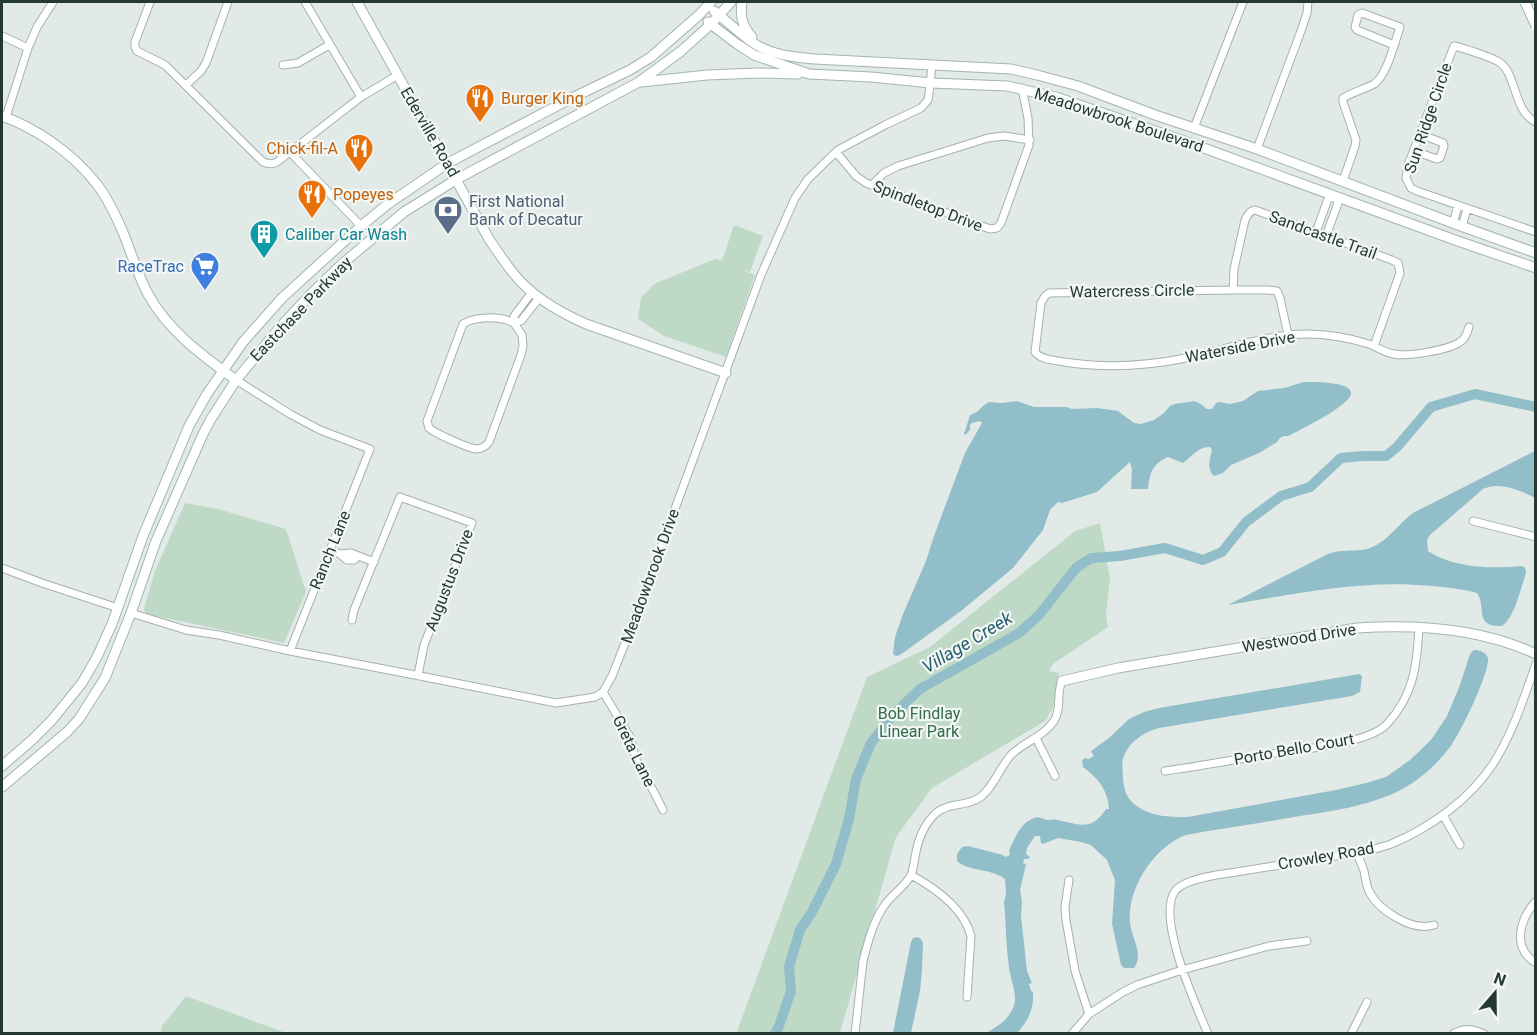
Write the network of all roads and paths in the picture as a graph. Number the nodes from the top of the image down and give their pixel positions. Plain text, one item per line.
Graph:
1 (53, 2) edge
2 (150, 2) edge
3 (228, 2) edge
4 (305, 2) edge
5 (357, 2) edge
6 (731, 2) edge
7 (742, 2) edge
8 (1243, 2) edge
9 (1308, 2) edge
10 (1525, 2) edge
11 (710, 3) edge
12 (699, 15) junction
13 (719, 15) junction
14 (710, 24) junction
15 (1536, 26) edge
16 (2, 36) edge
17 (329, 45) junction
18 (1394, 45) junction
19 (762, 47) junction
20 (28, 48) junction
21 (283, 65) dead end
22 (932, 65) junction
23 (1024, 72) junction
24 (809, 74) junction
25 (398, 75) junction
26 (639, 82) junction
27 (931, 82) junction
28 (186, 85) junction
29 (1022, 88) junction
30 (361, 97) junction
31 (572, 98) junction
32 (585, 112) junction
33 (4, 117) edge
34 (1536, 122) edge
35 (1194, 128) junction
36 (1420, 134) junction
37 (1030, 140) junction
38 (1190, 143) junction
39 (1257, 148) junction
40 (289, 151) junction
41 (1414, 151) junction
42 (836, 152) junction
43 (448, 163) junction
44 (457, 179) junction
45 (1342, 181) junction
46 (872, 185) junction
47 (1335, 196) junction
48 (1458, 206) junction
49 (1467, 209) junction
50 (1458, 225) junction
51 (361, 226) junction
52 (1316, 232) junction
53 (1536, 232) edge
54 (1326, 236) junction
55 (1536, 253) edge
56 (327, 258) junction
57 (1536, 268) edge
58 (336, 270) junction
59 (1233, 290) junction
60 (535, 295) junction
61 (523, 303) junction
62 (530, 309) junction
63 (514, 323) junction
64 (1469, 327) dead end
65 (1288, 335) junction
66 (1374, 346) junction
67 (1035, 354) joint
68 (223, 370) junction
69 (726, 373) junction
70 (236, 380) junction
71 (157, 501) junction
72 (171, 505) junction
73 (1473, 521) dead end
74 (1536, 537) edge
75 (330, 550) junction
76 (374, 562) junction
77 (2, 568) edge
78 (118, 608) junction
79 (131, 613) junction
80 (352, 620) dead end
81 (1419, 627) junction
82 (290, 651) junction
83 (1536, 654) edge
84 (112, 663) junction
85 (1536, 664) edge
86 (418, 675) junction
87 (1062, 681) joint
88 (603, 692) junction
89 (1036, 738) junction
90 (2, 766) edge
91 (1165, 771) dead end
92 (1055, 776) dead end
93 (2, 787) edge
94 (663, 810) dead end
95 (1443, 815) junction
96 (1460, 845) dead end
97 (1357, 853) junction
98 (911, 875) junction
99 (1070, 880) dead end
100 (1536, 901) edge
101 (1434, 925) dead end
102 (1307, 941) dead end
103 (1536, 963) edge
104 (1182, 970) junction
105 (968, 997) dead end
106 (1367, 1002) dead end
107 (1089, 1014) junction
108 (855, 1034) edge
109 (1072, 1034) edge
110 (1208, 1034) edge
111 (1351, 1034) edge
112 (1453, 1034) edge
113 (1484, 1034) edge

1 - 20 street
2 - 28 street
3 - 28 street
4 - 17 street
5 - 25 main road, Ederville Road
6 - 13 main road, Eastchase Parkway
7 - 19 main road
8 - 35 street
9 - 39 street
10 - 15 main road, bridge
11 - 12 main road, Eastchase Parkway
11 - 13 main road, Meadowbrook Boulevard
12 - 14 main road, Meadowbrook Boulevard
12 - 31 main road, Eastchase Parkway
13 - 14 main road, Eastchase Parkway
13 - 19 main road, Meadowbrook Boulevard
14 - 24 main road, Meadowbrook Boulevard
14 - 26 main road, Eastchase Parkway
16 - 20 street
17 - 21 street
17 - 30 street
18 - 18 street
18 - 45 street
19 - 22 main road, Meadowbrook Boulevard
20 - 33 street
22 - 23 main road, Meadowbrook Boulevard
22 - 27 street, Meadowbrook Drive
23 - 29 main road
23 - 35 main road, Meadowbrook Boulevard
24 - 26 main road
24 - 27 main road, Meadowbrook Boulevard
25 - 30 street
25 - 43 main road, Ederville Road
26 - 32 main road, Eastchase Parkway
27 - 29 main road, Meadowbrook Boulevard
27 - 42 street, Meadowbrook Drive
28 - 40 street
29 - 37 street
29 - 38 main road, Meadowbrook Boulevard
30 - 40 street
31 - 32 street
31 - 43 main road, Eastchase Parkway
32 - 44 main road, Eastchase Parkway
33 - 68 main road
34 - 36 street, Sun Ridge Circle
35 - 38 main road
35 - 39 main road, Meadowbrook Boulevard
36 - 41 street, Sun Ridge Circle
36 - 41 street
37 - 46 street
37 - 46 street, Spindletop Drive
38 - 47 main road, Meadowbrook Boulevard
39 - 45 main road, Meadowbrook Boulevard
40 - 51 street
41 - 48 street, Sun Ridge Circle
42 - 46 street, Spindletop Drive
42 - 69 street, Meadowbrook Drive
43 - 44 main road, Ederville Road
43 - 51 main road, Eastchase Parkway
44 - 58 main road, Eastchase Parkway
44 - 60 main road, Ederville Road
45 - 47 main road
45 - 50 main road, Meadowbrook Boulevard
47 - 52 street
47 - 54 street
47 - 57 main road, Meadowbrook Boulevard
48 - 49 street, Sun Ridge Circle
48 - 50 street
49 - 50 street
49 - 53 street, Sun Ridge Circle
50 - 55 main road, Meadowbrook Boulevard
51 - 56 main road, Eastchase Parkway
52 - 54 street, Sandcastle Trail
52 - 59 street, Sandcastle Trail
54 - 66 street, Sandcastle Trail
56 - 58 main road
56 - 68 main road, Eastchase Parkway
58 - 70 main road, Eastchase Parkway
59 - 65 street, Watercress Circle
59 - 67 street, Watercress Circle
60 - 61 street
60 - 62 street
60 - 69 main road, Ederville Road
61 - 62 street
61 - 63 street
62 - 63 street
63 - 63 street
64 - 66 street, Waterside Drive
65 - 66 street, Waterside Drive
65 - 67 street, Waterside Drive
68 - 70 main road
68 - 71 main road, Eastchase Parkway
69 - 88 street, Meadowbrook Drive
70 - 72 main road, Eastchase Parkway
70 - 75 street, Ranch Lane
71 - 72 main road
71 - 78 main road, Eastchase Parkway
72 - 79 main road, Eastchase Parkway
73 - 74 street
75 - 76 street
75 - 82 street, Ranch Lane
76 - 80 street
76 - 86 street, Augustus Drive
77 - 78 street
78 - 84 main road
78 - 90 main road
79 - 82 street
79 - 84 main road, Eastchase Parkway
81 - 83 main road, Westwood Drive
81 - 87 main road, Westwood Drive
81 - 91 street, Porto Bello Court
82 - 86 street
84 - 93 main road
85 - 95 street, Crowley Road
86 - 88 street
87 - 89 street
88 - 94 street, Greta Lane
89 - 92 street
89 - 98 street
95 - 96 street
95 - 97 street, Crowley Road
97 - 101 street
97 - 104 street, Crowley Road
98 - 105 street
98 - 108 street
99 - 107 street
100 - 103 street
102 - 104 street
104 - 107 street
104 - 110 street, Crowley Road
106 - 111 street
107 - 109 street
112 - 113 street

